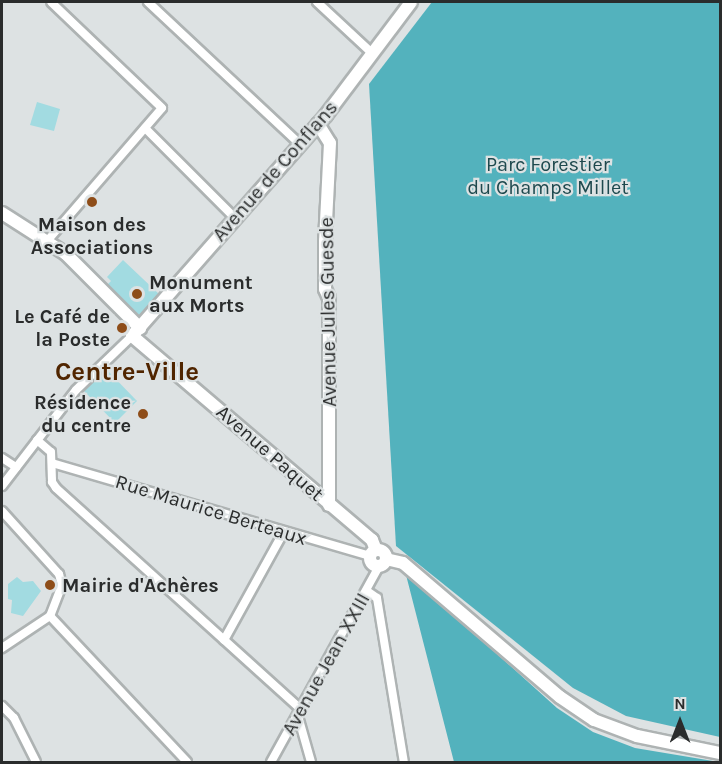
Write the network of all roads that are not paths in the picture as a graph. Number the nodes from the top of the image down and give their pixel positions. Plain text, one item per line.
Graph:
1 (51, 2) edge
2 (148, 2) edge
3 (317, 2) edge
4 (411, 2) edge
5 (373, 54) junction
6 (318, 124) junction
7 (145, 128) junction
8 (300, 144) junction
9 (2, 213) edge
10 (235, 218) junction
11 (48, 240) junction
12 (136, 332) junction
13 (37, 440) junction
14 (2, 458) edge
15 (52, 463) junction
16 (16, 467) junction
17 (2, 486) edge
18 (329, 505) junction
19 (2, 511) edge
20 (283, 533) junction
21 (378, 557) junction
22 (367, 591) junction
23 (50, 616) junction
24 (224, 640) junction
25 (2, 648) edge
26 (2, 706) edge
27 (300, 713) junction
28 (720, 753) edge
29 (36, 762) edge
30 (187, 762) edge
31 (271, 762) edge
32 (311, 762) edge
33 (404, 762) edge

1 - 7 street
2 - 8 street
3 - 5 street
4 - 5 street, Avenue de Conflans
5 - 6 street, Avenue de Conflans
6 - 8 street, Avenue de Conflans
6 - 18 street, Avenue Jules Guesde
7 - 10 street
7 - 11 street
8 - 10 street, Avenue de Conflans
9 - 11 street, Avenue Paquet
10 - 12 street, Avenue de Conflans
11 - 12 street, Avenue Paquet
12 - 13 street
12 - 18 street, Avenue Paquet
13 - 15 street
13 - 16 street
14 - 16 street
15 - 20 street, Rue Maurice Berteaux
15 - 24 street
16 - 17 street
18 - 21 street, Avenue Paquet
19 - 23 street
20 - 21 street, Rue Maurice Berteaux
20 - 24 street
21 - 22 street, Avenue Jean XXIII
21 - 28 street
22 - 27 street, Avenue Jean XXIII
22 - 33 street
23 - 25 street
23 - 30 street
24 - 27 street
26 - 29 street
27 - 31 street, Avenue Jean XXIII
27 - 32 street

